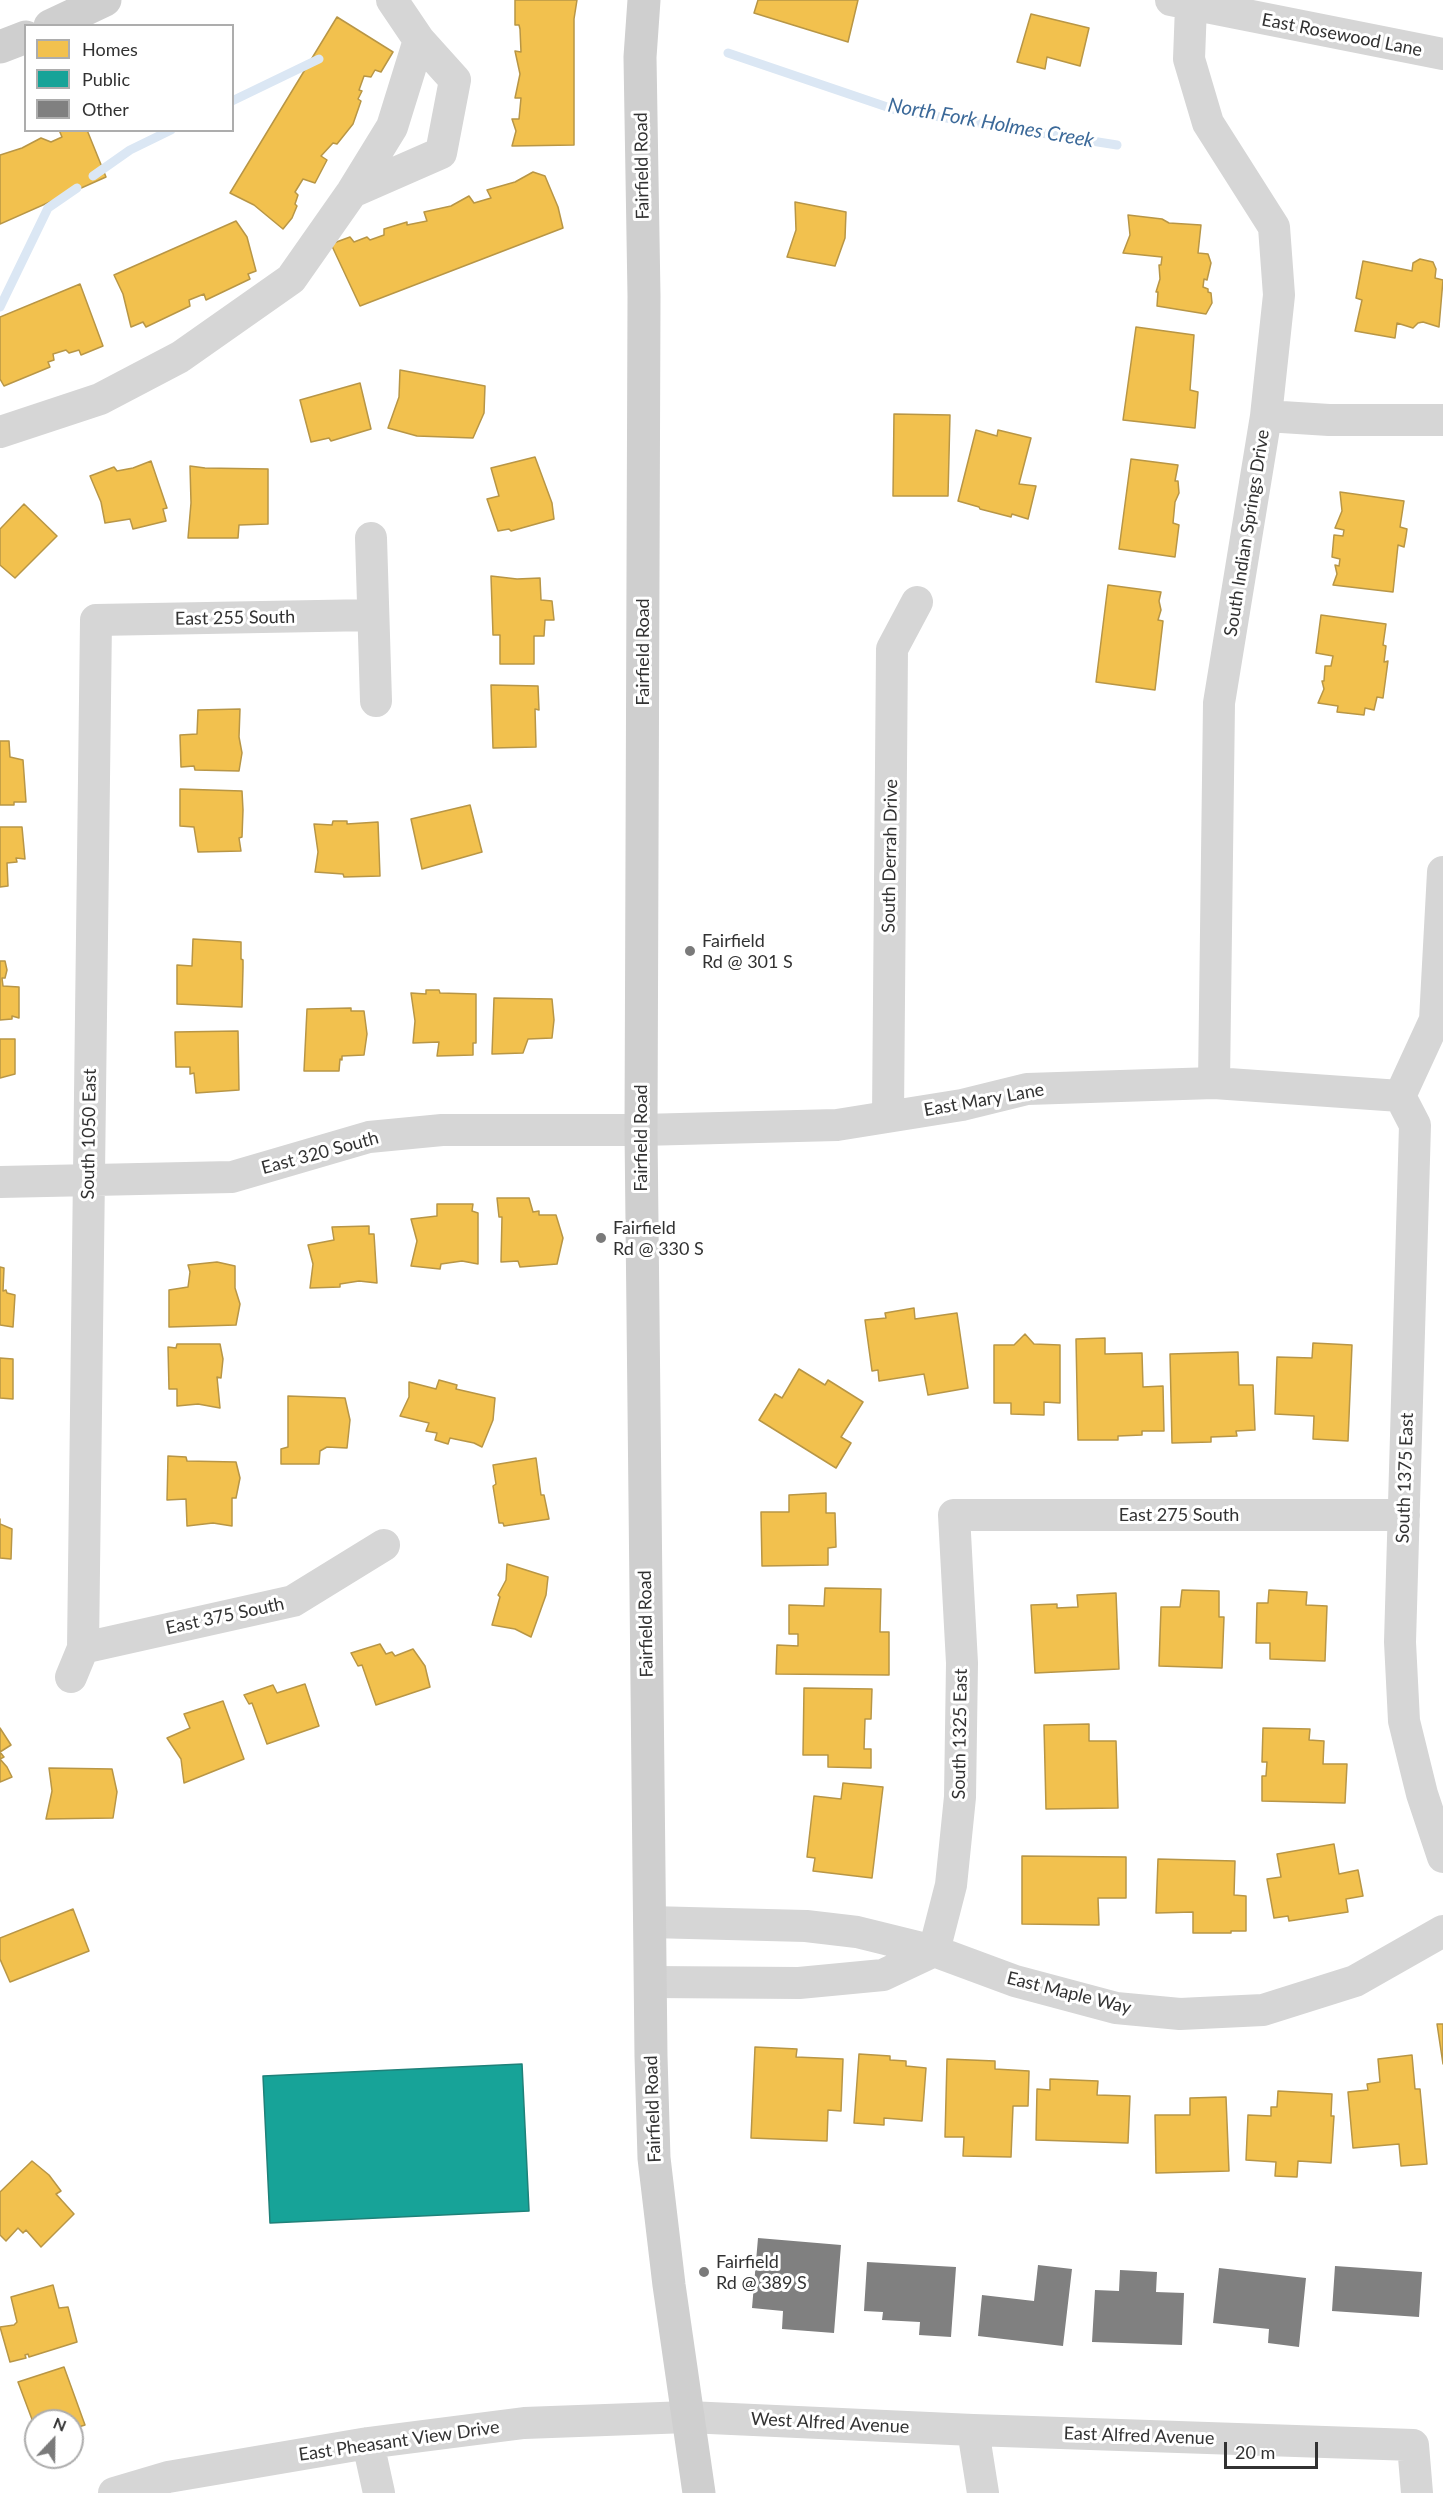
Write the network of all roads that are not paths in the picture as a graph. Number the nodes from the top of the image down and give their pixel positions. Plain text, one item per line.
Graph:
1 (105, 0) edge
2 (392, 0) edge
3 (644, 0) edge
4 (1181, 3) edge
5 (54, 24) edge
6 (24, 38) edge
7 (418, 40) junction
8 (0, 47) edge
9 (1443, 54) edge
10 (352, 192) junction
11 (1266, 416) junction
12 (1443, 420) edge
13 (0, 432) edge
14 (371, 538) dead end
15 (916, 602) dead end
16 (373, 615) junction
17 (96, 620) joint
18 (376, 701) dead end
19 (1443, 872) edge
20 (1214, 1083) junction
21 (1400, 1096) junction
22 (888, 1116) junction
23 (641, 1130) junction
24 (88, 1180) junction
25 (0, 1182) edge
26 (954, 1515) joint
27 (1404, 1515) junction
28 (384, 1545) dead end
29 (83, 1648) junction
30 (71, 1677) dead end
31 (1443, 1857) edge
32 (650, 1922) junction
33 (1443, 1930) edge
34 (934, 1952) junction
35 (651, 1982) junction
36 (688, 2417) junction
37 (973, 2430) junction
38 (368, 2443) junction
39 (114, 2493) edge
40 (379, 2493) edge
41 (699, 2493) edge
42 (982, 2493) edge
43 (1418, 2493) edge

1 - 5 street
2 - 7 street
3 - 23 street, Fairfield Road
4 - 9 street, East Rosewood Lane
4 - 11 street, South Indian Springs Drive
6 - 8 street
7 - 10 street
7 - 10 street
10 - 13 street
11 - 12 street
11 - 20 street, South Indian Springs Drive
14 - 16 street
15 - 22 street, South Derrah Drive
16 - 17 street, East 255 South
16 - 18 street
17 - 24 street, South 1050 East
19 - 21 street
20 - 21 street, East Mary Lane
20 - 22 street, East Mary Lane
21 - 27 street, South 1375 East
22 - 23 street, East Mary Lane
23 - 24 street, East 320 South
23 - 32 street, Fairfield Road
24 - 25 street, East 320 South
24 - 29 street, South 1050 East
26 - 27 street, East 275 South
26 - 34 street, South 1325 East
27 - 31 street, South 1375 East
28 - 29 street, East 375 South
29 - 30 street
32 - 34 street, East Maple Way
32 - 35 street, Fairfield Road
33 - 34 street, East Maple Way
34 - 35 street
35 - 36 street, Fairfield Road
36 - 37 street, West Alfred Avenue
36 - 38 street, East Pheasant View Drive
36 - 41 street, Fairfield Road
37 - 42 street
37 - 43 street, East Alfred Avenue
38 - 39 street, East Pheasant View Drive
38 - 40 street

